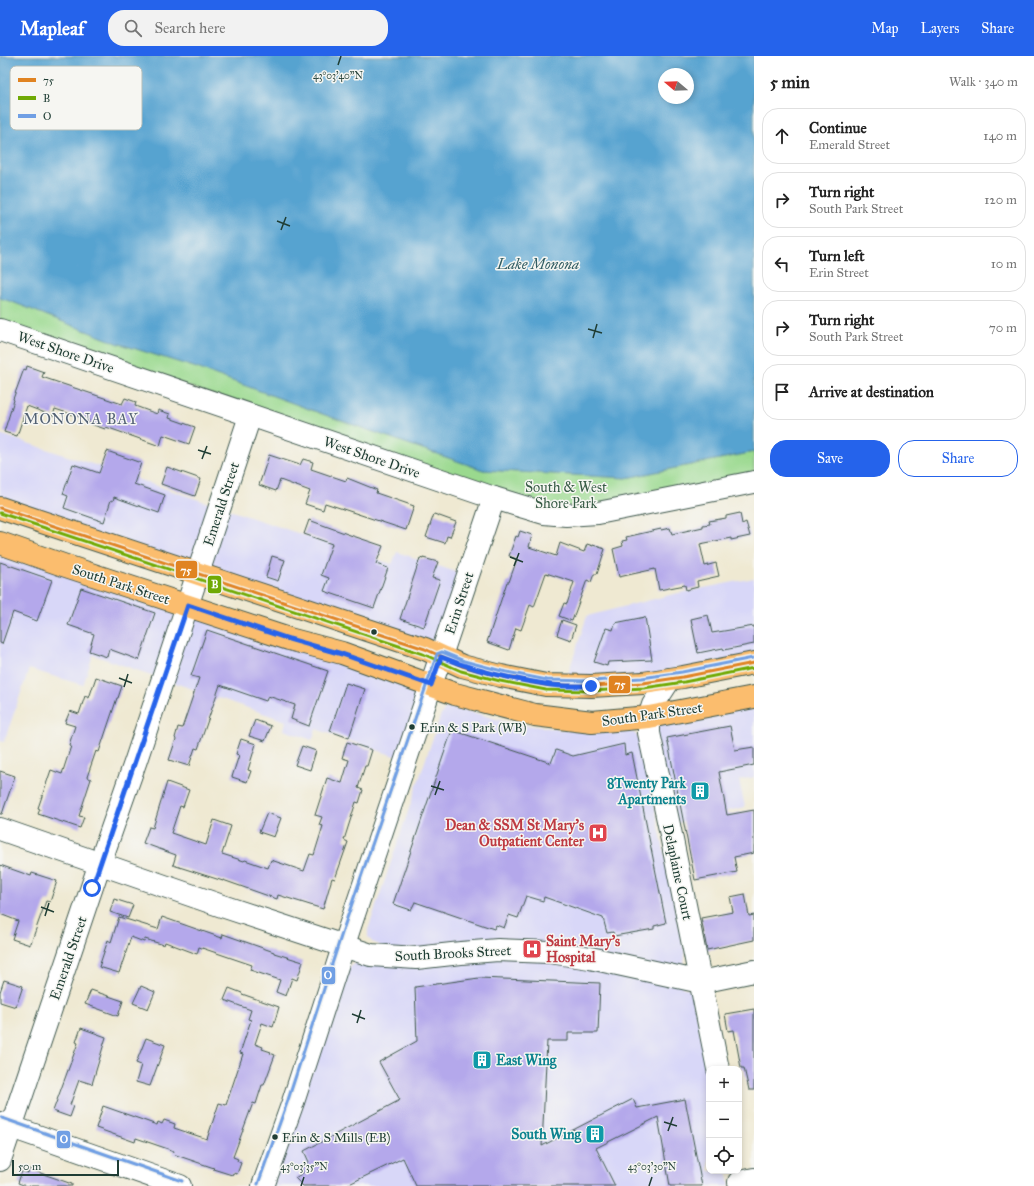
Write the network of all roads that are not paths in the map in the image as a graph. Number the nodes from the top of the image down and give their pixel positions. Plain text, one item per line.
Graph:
1 (2, 335) edge
2 (250, 416) junction
3 (754, 482) edge
4 (494, 498) junction
5 (0, 508) edge
6 (0, 543) edge
7 (198, 574) junction
8 (188, 605) junction
9 (441, 657) junction
10 (754, 663) edge
11 (670, 679) junction
12 (431, 685) junction
13 (754, 697) edge
14 (649, 717) junction
15 (0, 829) edge
16 (100, 863) junction
17 (344, 946) junction
18 (754, 971) edge
19 (701, 982) junction
20 (717, 1066) edge
21 (6, 1125) edge
22 (0, 1160) edge
23 (180, 1186) edge
24 (264, 1186) edge

1 - 2 street, West Shore Drive
2 - 4 street, West Shore Drive
2 - 7 street, Emerald Street
3 - 4 street, West Shore Drive
4 - 9 street, Erin Street
5 - 7 main road
6 - 8 main road, South Park Street
7 - 8 street, Emerald Street
7 - 9 main road
8 - 12 main road, South Park Street
8 - 16 street, Emerald Street
9 - 11 main road
9 - 12 street, Erin Street
10 - 11 main road
11 - 14 street, Delaplaine Court
12 - 14 main road, South Park Street
12 - 17 street, Erin Street
13 - 14 main road, South Park Street
14 - 19 street, Delaplaine Court
15 - 16 street, South Brooks Street
16 - 17 street, South Brooks Street
16 - 21 street, Emerald Street
17 - 19 street, South Brooks Street
17 - 24 street, Erin Street
18 - 19 street, South Brooks Street
19 - 20 street, Delaplaine Court
21 - 22 street, Emerald Street
21 - 23 street

